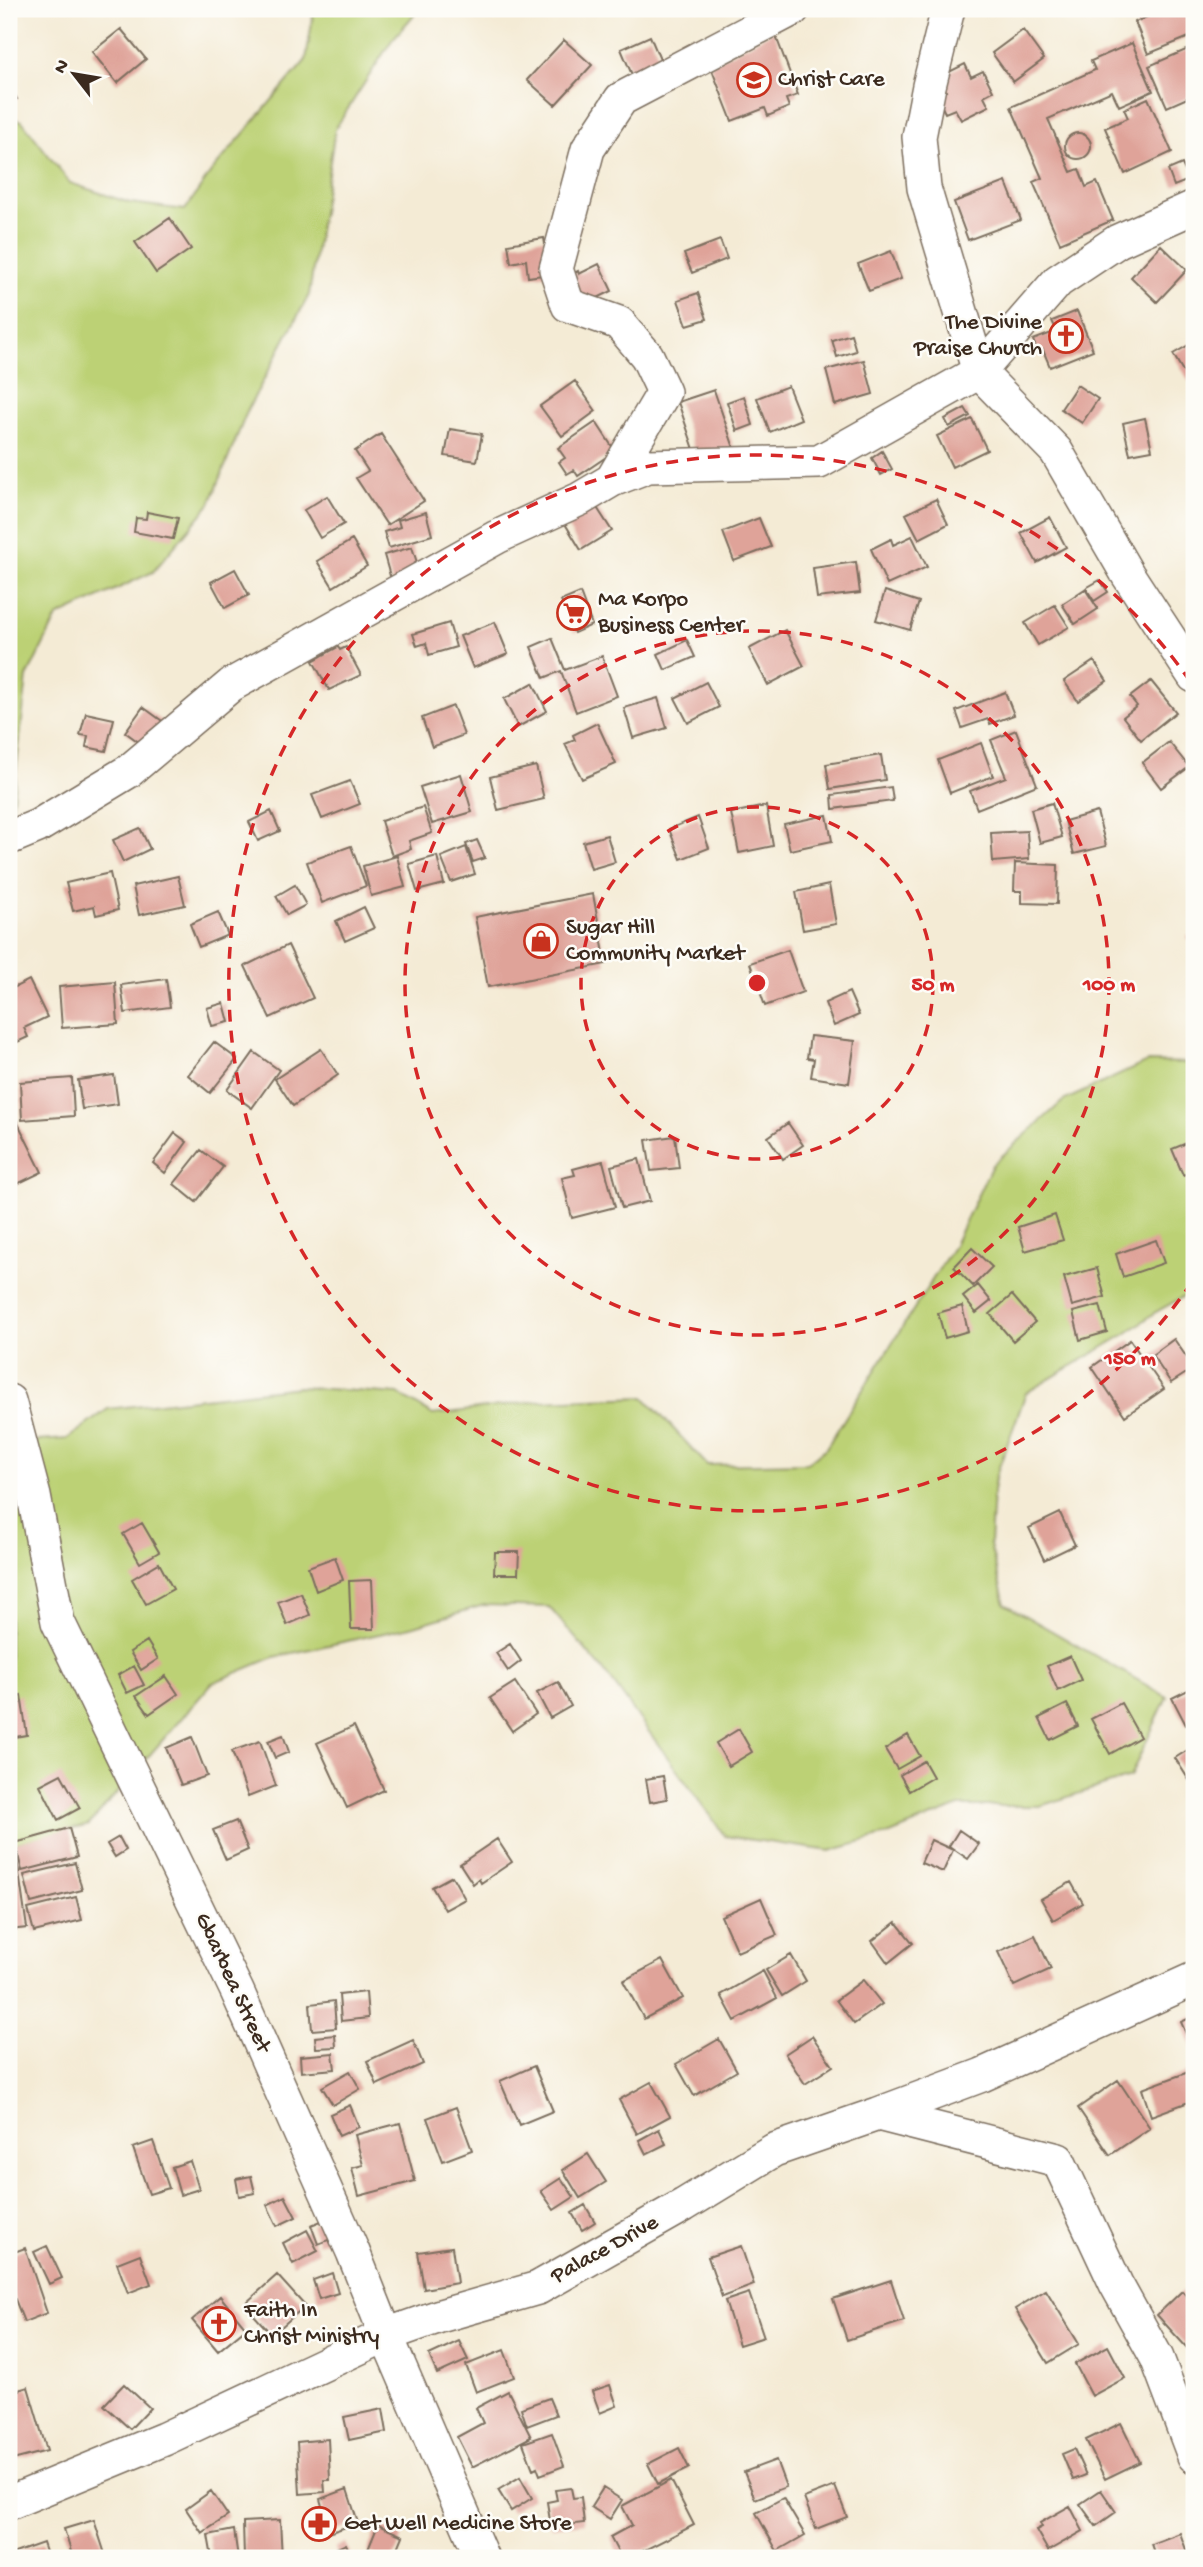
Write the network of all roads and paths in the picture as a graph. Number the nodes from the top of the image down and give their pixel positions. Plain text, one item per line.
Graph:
1 (793, 9) edge
2 (948, 9) edge
3 (1194, 207) edge
4 (979, 372) junction
5 (612, 480) junction
6 (1194, 676) edge
7 (9, 838) edge
8 (9, 1401) edge
9 (1194, 1979) edge
10 (878, 2114) junction
11 (386, 2335) junction
12 (1194, 2456) edge
13 (9, 2503) edge
14 (481, 2558) edge

1 - 5 street
2 - 4 street
3 - 4 street
4 - 5 street
4 - 6 street
5 - 7 street
8 - 11 street, Gbarbea Street
9 - 10 street, Palace Drive
10 - 11 street, Palace Drive
10 - 12 street
11 - 13 street, Palace Drive
11 - 14 street, Gbarbea Street

